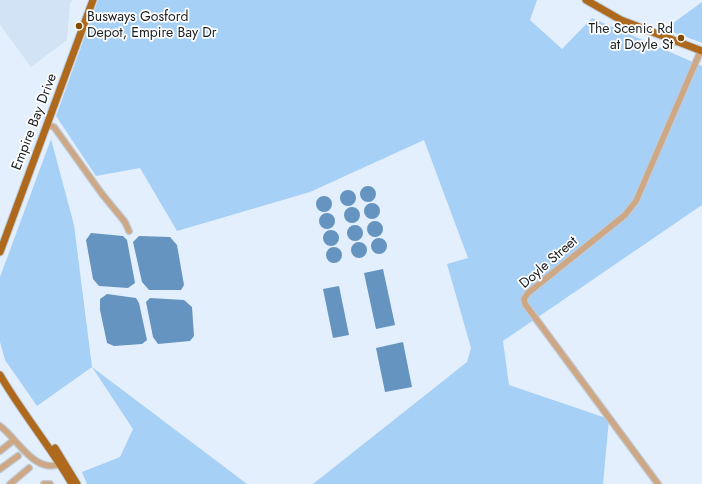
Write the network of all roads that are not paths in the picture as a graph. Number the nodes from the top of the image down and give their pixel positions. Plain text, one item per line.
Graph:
1 (93, 0) edge
2 (586, 0) edge
3 (701, 51) edge
4 (48, 124) junction
5 (129, 231) dead end
6 (0, 252) edge
7 (0, 375) edge
8 (22, 410) junction
9 (0, 426) edge
10 (14, 440) junction
11 (53, 445) junction
12 (0, 451) edge
13 (18, 456) dead end
14 (60, 464) junction
15 (29, 468) dead end
16 (0, 470) edge
17 (73, 476) junction
18 (10, 484) edge
19 (44, 484) edge
20 (50, 484) edge
21 (72, 484) edge
22 (77, 484) edge
23 (658, 484) edge

1 - 4 main road, Empire Bay Drive
2 - 3 main road
3 - 23 street, Doyle Street
4 - 5 street
4 - 6 main road, Empire Bay Drive
7 - 8 main road
8 - 11 main road
8 - 14 main road
9 - 10 street
10 - 12 street
10 - 14 street
11 - 14 main road
11 - 17 main road
13 - 16 street
14 - 17 main road
14 - 21 main road
15 - 18 street
17 - 22 main road
19 - 20 street

